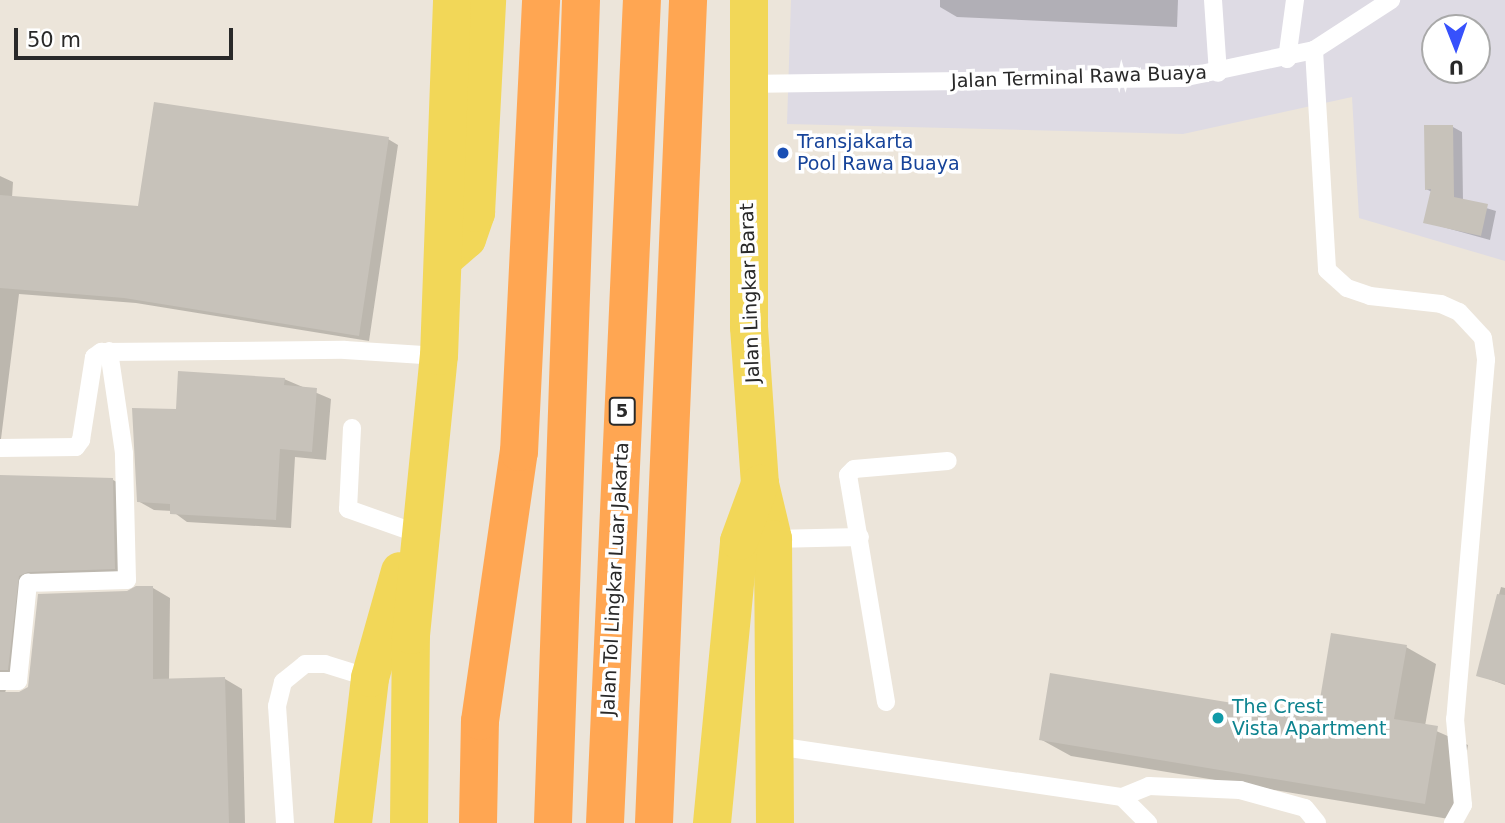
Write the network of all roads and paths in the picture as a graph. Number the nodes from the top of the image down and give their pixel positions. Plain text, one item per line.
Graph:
1 (452, 0) edge
2 (487, 0) edge
3 (541, 0) edge
4 (581, 0) edge
5 (642, 0) edge
6 (688, 0) edge
7 (1213, 0) edge
8 (1295, 0) edge
9 (1391, 0) edge
10 (735, 8) edge
11 (1314, 50) junction
12 (1287, 59) junction
13 (1218, 73) junction
14 (748, 93) junction
15 (453, 251) junction
16 (109, 351) junction
17 (421, 354) junction
18 (352, 428) dead end
19 (0, 448) edge
20 (948, 461) dead end
21 (418, 518) junction
22 (860, 537) junction
23 (756, 540) junction
24 (370, 678) junction
25 (0, 681) edge
26 (886, 702) dead end
27 (776, 746) junction
28 (1122, 797) junction
29 (285, 823) edge
30 (353, 823) edge
31 (410, 823) edge
32 (478, 823) edge
33 (553, 823) edge
34 (605, 823) edge
35 (654, 823) edge
36 (712, 823) edge
37 (775, 823) edge
38 (1148, 823) edge
39 (1317, 823) edge
40 (1453, 823) edge

1 - 15 main road
2 - 15 main road
3 - 32 highway
4 - 33 highway
5 - 34 highway, Jalan Tol Lingkar Luar Jakarta / 5
6 - 35 highway
7 - 13 lane
8 - 12 lane
9 - 11 lane, Jalan Terminal Rawa Buaya
10 - 14 main road, Jalan Lingkar Barat
11 - 12 lane, Jalan Terminal Rawa Buaya
11 - 40 lane
12 - 13 lane, Jalan Terminal Rawa Buaya
13 - 14 lane, Jalan Terminal Rawa Buaya
14 - 23 main road, Jalan Lingkar Barat
15 - 17 main road
16 - 17 lane
16 - 19 lane
16 - 25 lane
17 - 21 main road
18 - 21 lane
20 - 22 lane
21 - 24 main road
21 - 31 main road
22 - 23 lane
22 - 26 lane
23 - 27 main road, Jalan Lingkar Barat
23 - 36 main road, Jalan Lingkar Barat
24 - 29 lane
24 - 30 main road
27 - 28 lane
27 - 37 main road, Jalan Lingkar Barat
28 - 38 lane
28 - 39 lane

